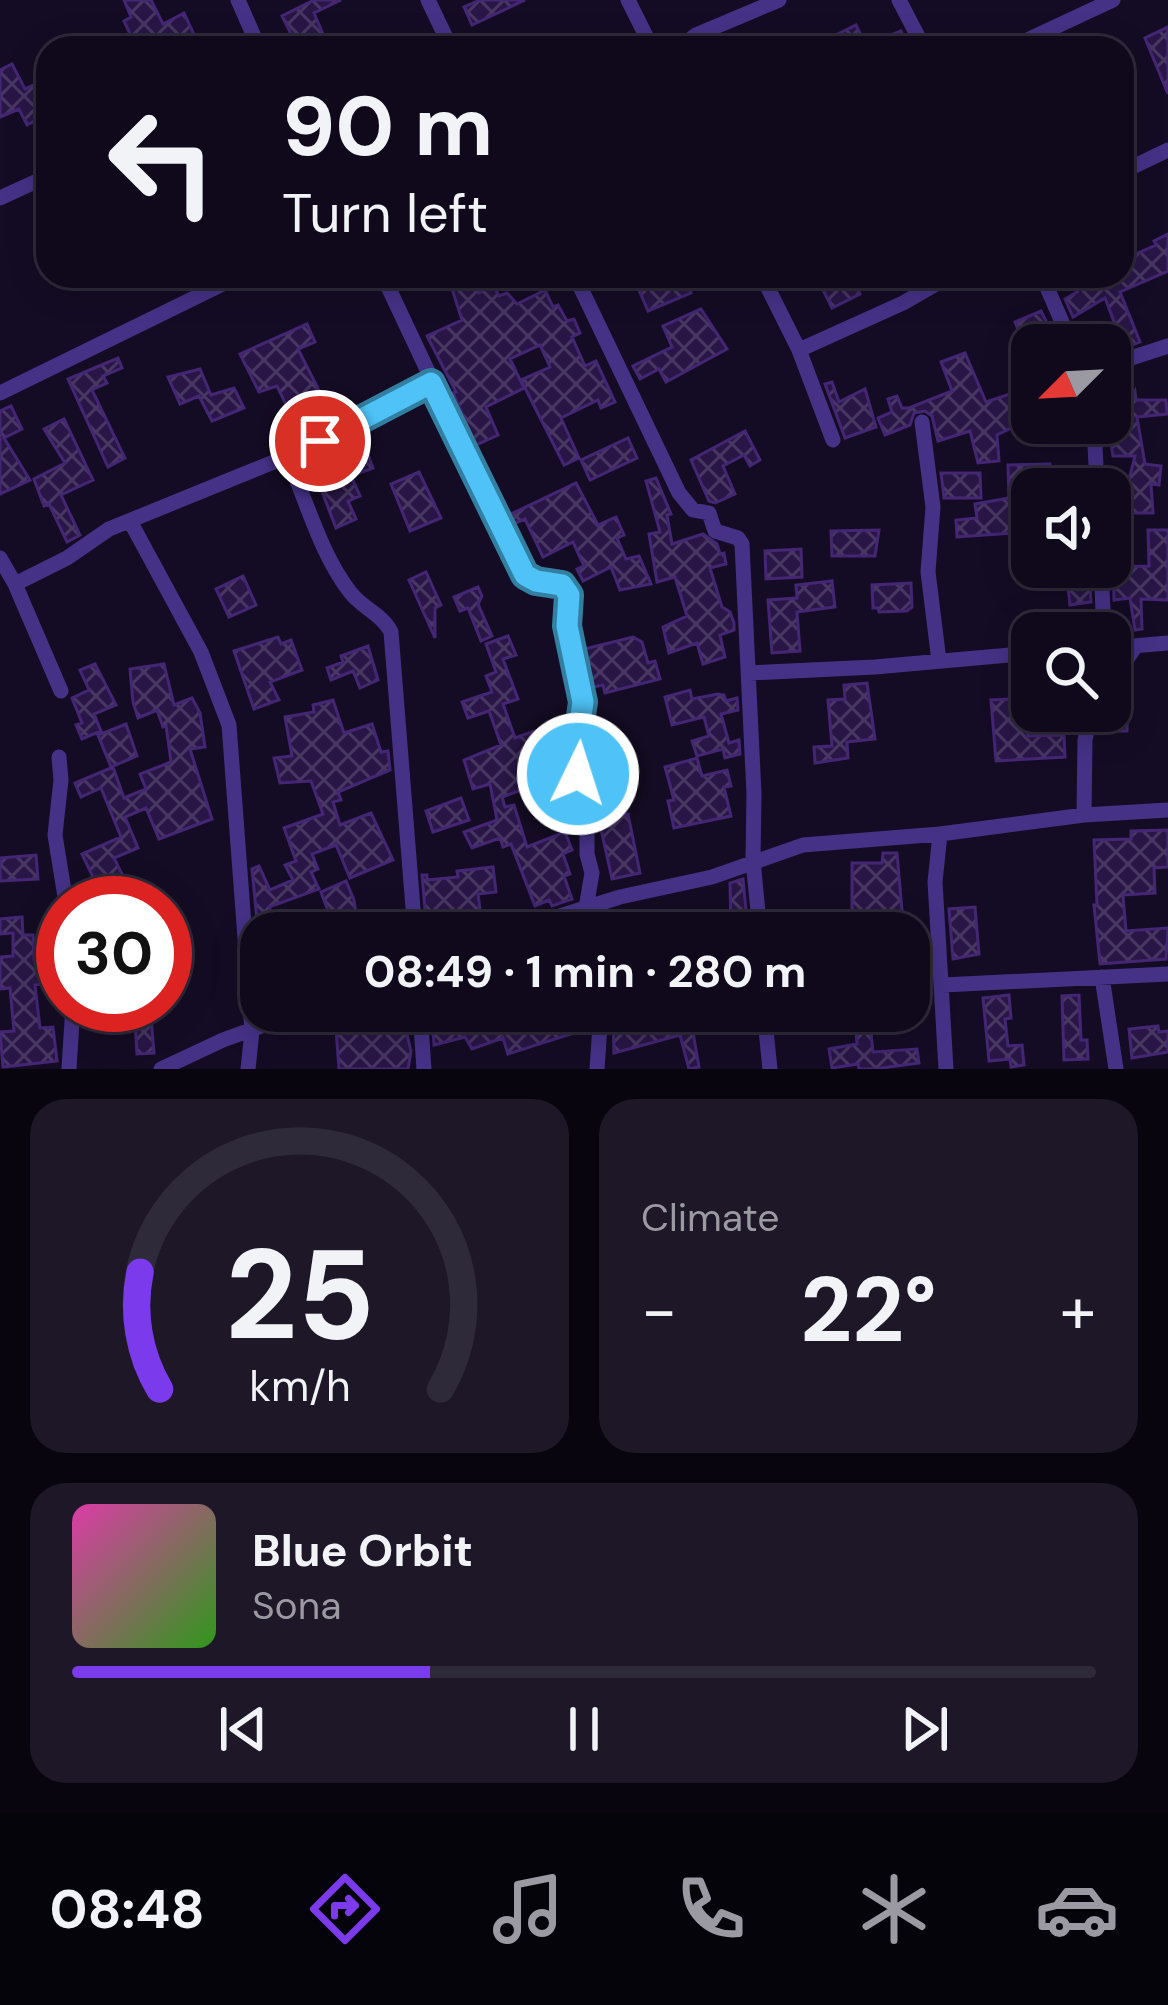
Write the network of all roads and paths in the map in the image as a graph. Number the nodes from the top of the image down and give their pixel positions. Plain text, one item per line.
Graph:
1 (238, 0) edge
2 (428, 0) edge
3 (628, 0) edge
4 (779, 0) edge
5 (899, 0) edge
6 (1113, 0) edge
7 (254, 36) edge
8 (445, 36) edge
9 (646, 36) edge
10 (695, 36) edge
11 (918, 36) edge
12 (1036, 36) edge
13 (1168, 151) edge
14 (1134, 167) edge
15 (36, 182) edge
16 (0, 198) edge
17 (214, 288) edge
18 (388, 288) edge
19 (580, 288) edge
20 (768, 288) edge
21 (929, 288) edge
22 (1047, 288) edge
23 (1063, 324) edge
24 (1168, 346) edge
25 (799, 350) junction
26 (1131, 358) edge
27 (431, 383) junction
28 (0, 393) edge
29 (922, 422) dead end
30 (833, 440) dead end
31 (287, 465) junction
32 (130, 521) junction
33 (0, 558) edge
34 (15, 584) junction
35 (1168, 643) edge
36 (1131, 646) edge
37 (1136, 646) junction
38 (1131, 653) edge
39 (1011, 655) edge
40 (939, 661) junction
41 (749, 673) junction
42 (61, 691) dead end
43 (1087, 732) edge
44 (59, 757) dead end
45 (1168, 810) edge
46 (1084, 815) junction
47 (940, 835) junction
48 (753, 860) junction
49 (62, 876) edge
50 (585, 908) junction
51 (243, 912) edge
52 (413, 912) edge
53 (572, 912) edge
54 (585, 912) edge
55 (758, 912) edge
56 (1168, 974) edge
57 (1102, 977) junction
58 (943, 985) junction
59 (71, 1032) edge
60 (250, 1032) edge
61 (252, 1032) edge
62 (421, 1032) edge
63 (600, 1032) edge
64 (766, 1032) edge
65 (69, 1069) edge
66 (161, 1069) edge
67 (248, 1069) edge
68 (424, 1069) edge
69 (597, 1069) edge
70 (770, 1069) edge
71 (946, 1069) edge
72 (1116, 1069) edge

1 - 7 street
2 - 8 street
3 - 9 street
4 - 10 street
5 - 11 street
6 - 12 street
13 - 14 street
15 - 16 street
17 - 28 street
18 - 27 street
19 - 41 street
20 - 25 street
21 - 25 street
22 - 23 street
24 - 26 street
25 - 30 street
27 - 31 street
27 - 50 street
29 - 40 street
31 - 32 street
31 - 52 street
32 - 34 street
32 - 51 street
33 - 34 street
34 - 42 street
35 - 37 street
36 - 37 street
37 - 38 street
39 - 40 street
40 - 41 street
41 - 48 street
43 - 46 street
44 - 49 street
45 - 46 street
46 - 47 street
47 - 48 street
47 - 58 street
48 - 50 street
48 - 55 street
50 - 53 street
50 - 54 street
56 - 57 street
57 - 58 street
57 - 72 street
58 - 71 street
59 - 65 street
60 - 66 street
61 - 67 street
62 - 68 street
63 - 69 street
64 - 70 street

